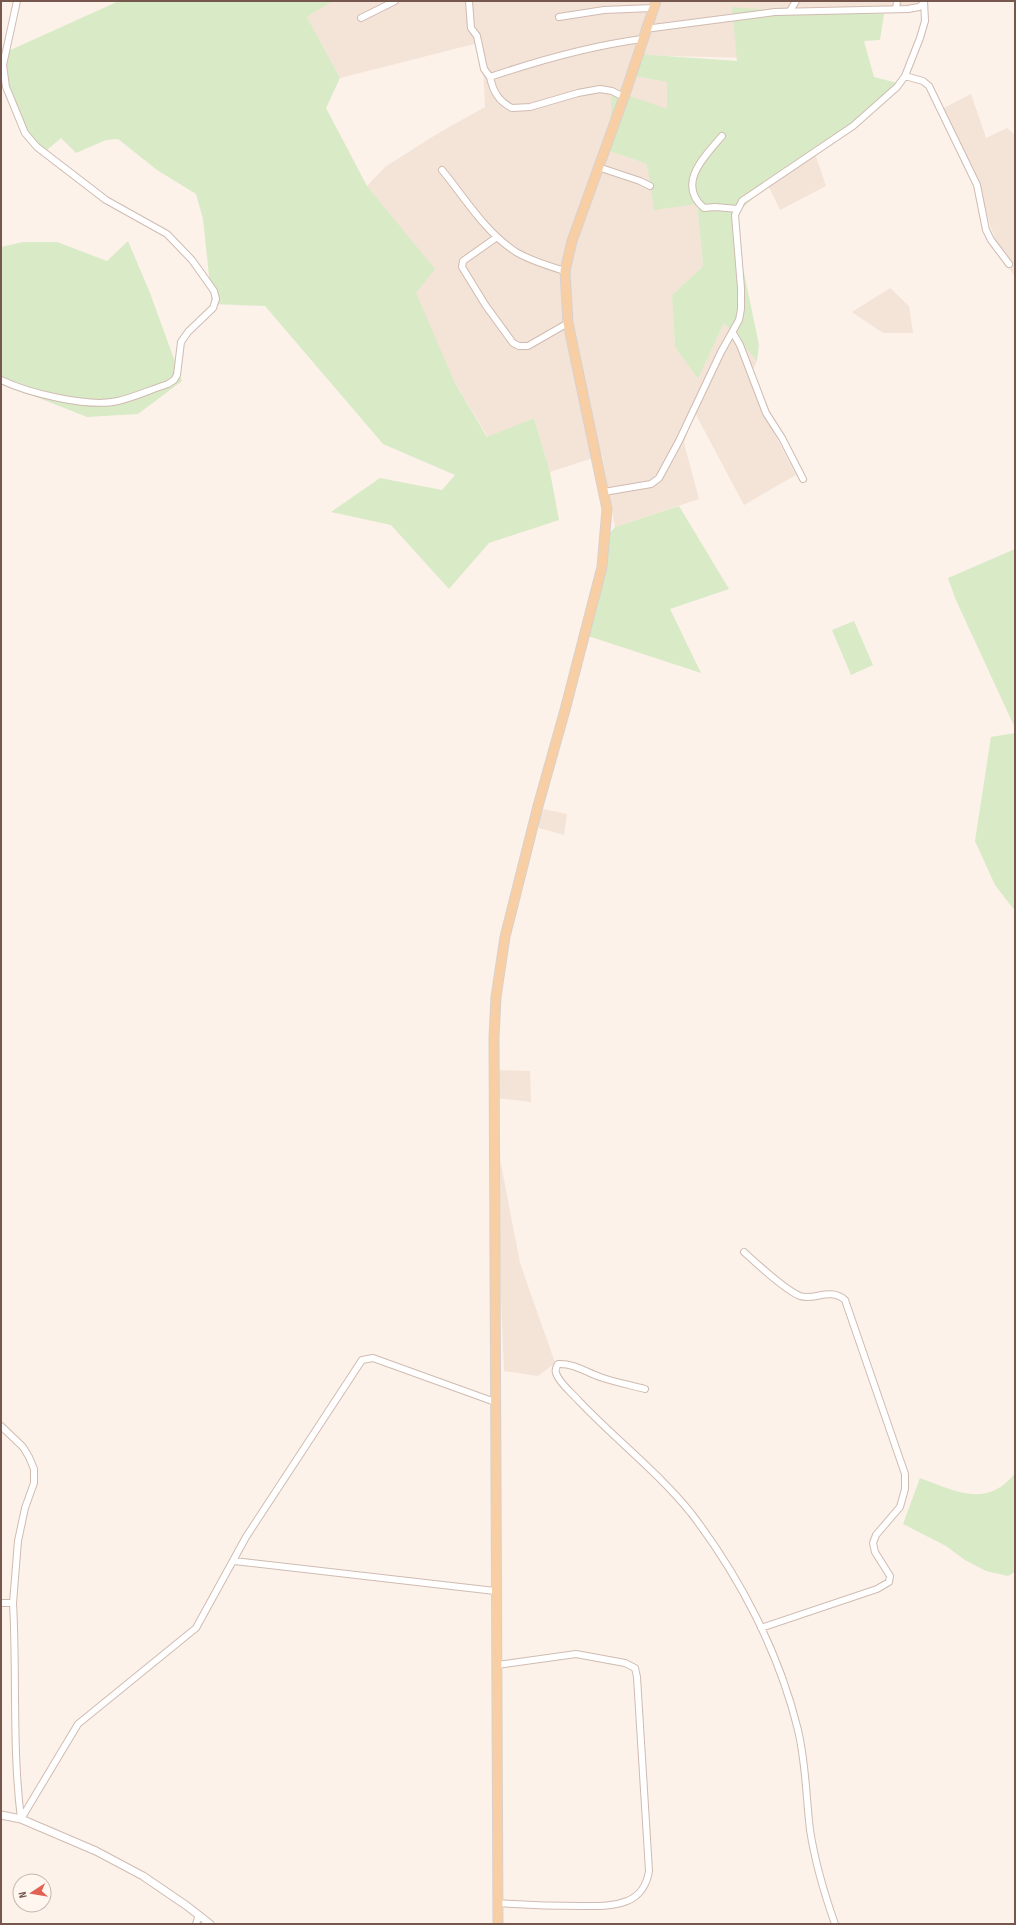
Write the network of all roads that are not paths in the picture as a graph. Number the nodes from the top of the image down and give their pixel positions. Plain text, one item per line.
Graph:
1 (17, 1) edge
2 (395, 1) edge
3 (469, 1) edge
4 (796, 1) edge
5 (897, 1) edge
6 (924, 2) edge
7 (654, 5) edge
8 (896, 9) junction
9 (790, 11) junction
10 (559, 17) dead end
11 (362, 18) dead end
12 (645, 29) junction
13 (642, 39) junction
14 (490, 76) junction
15 (905, 76) junction
16 (624, 97) junction
17 (722, 136) dead end
18 (598, 167) junction
19 (442, 170) dead end
20 (650, 186) dead end
21 (738, 209) junction
22 (497, 237) junction
23 (1009, 264) dead end
24 (565, 271) junction
25 (568, 322) junction
26 (733, 333) junction
27 (1, 380) edge
28 (803, 479) dead end
29 (604, 492) junction
30 (744, 1252) dead end
31 (645, 1390) dead end
32 (496, 1402) junction
33 (1, 1426) edge
34 (234, 1561) junction
35 (496, 1591) junction
36 (1, 1603) edge
37 (13, 1603) junction
38 (761, 1628) junction
39 (497, 1665) junction
40 (1, 1815) edge
41 (21, 1819) junction
42 (497, 1903) junction
43 (198, 1915) junction
44 (196, 1924) edge
45 (210, 1924) edge
46 (498, 1924) edge
47 (835, 1924) edge

1 - 27 street
2 - 11 street
3 - 14 street
4 - 9 street
5 - 8 street
6 - 8 street
6 - 15 street
7 - 10 street
7 - 12 main road
8 - 9 street
9 - 12 street
12 - 13 main road
13 - 14 street
13 - 16 main road
14 - 16 street
15 - 21 street
15 - 23 street
16 - 18 main road
17 - 21 street
18 - 20 street
18 - 24 main road
19 - 22 street
21 - 26 street
22 - 24 street
22 - 25 street
24 - 25 main road
25 - 29 main road
26 - 28 street
26 - 29 street
29 - 32 main road
30 - 38 street
31 - 38 street
32 - 34 street
32 - 35 main road
33 - 37 street
34 - 35 street
34 - 41 street
35 - 39 main road
36 - 37 street
37 - 41 street
38 - 47 street
39 - 42 main road
39 - 42 street
40 - 41 street
41 - 43 street
42 - 46 main road
43 - 44 street
43 - 45 street

